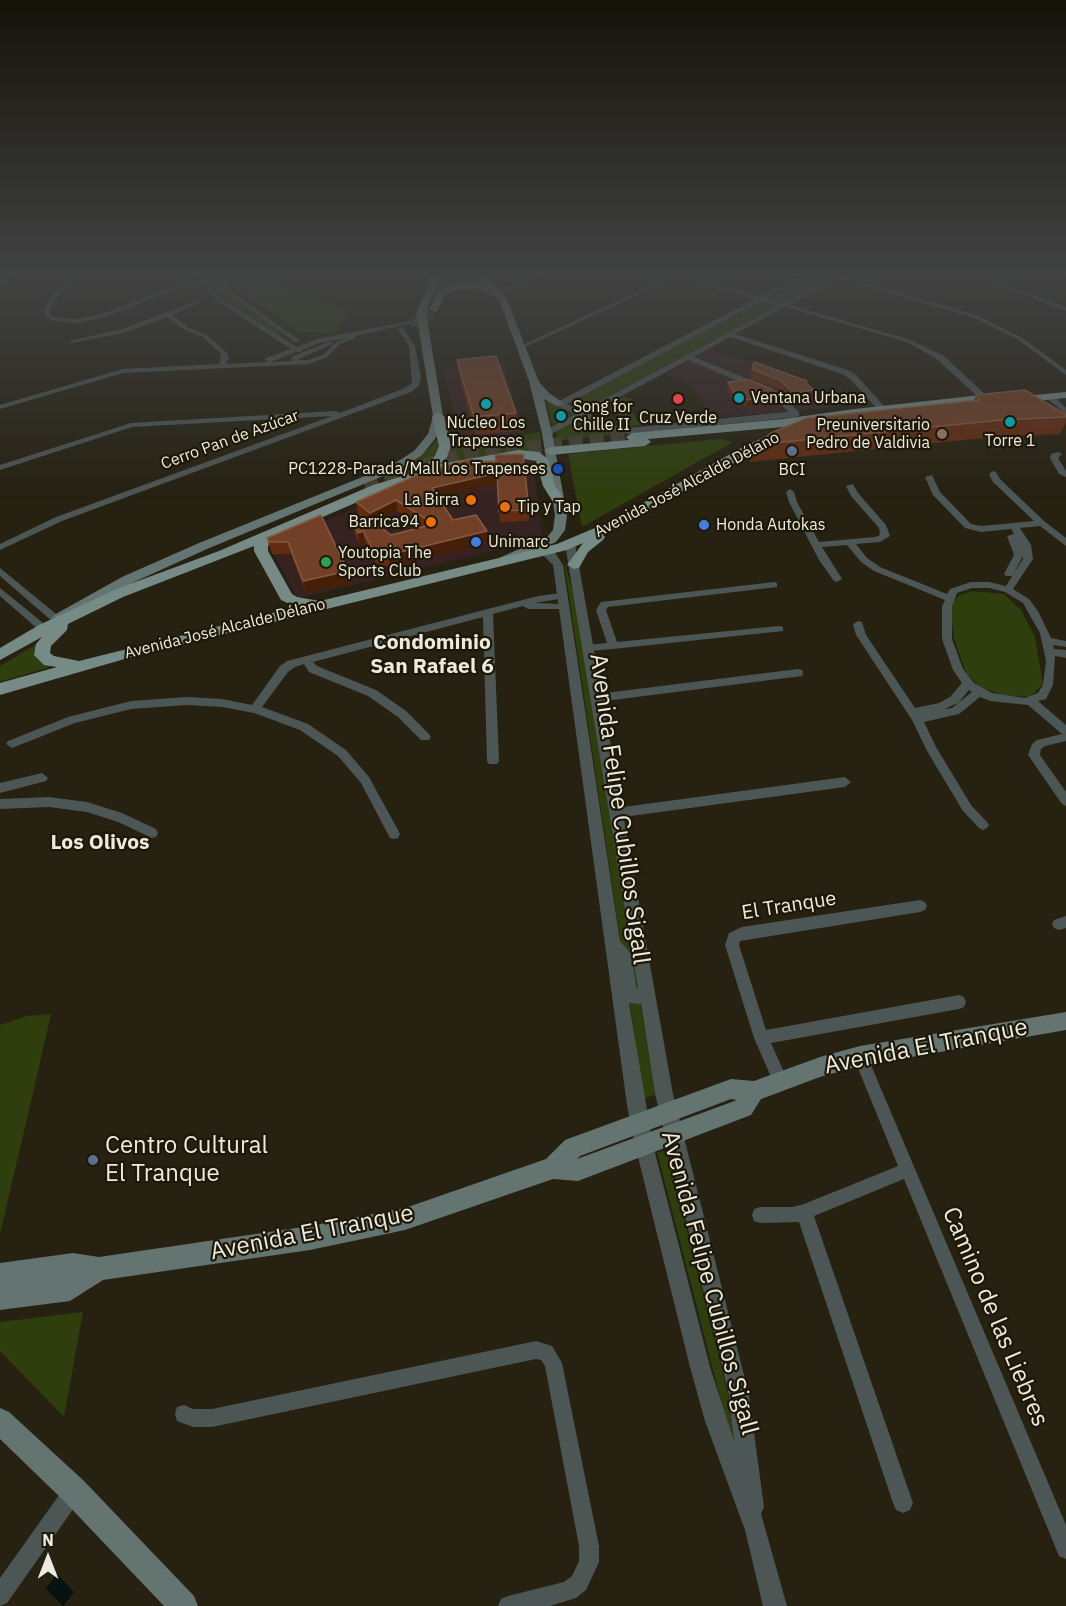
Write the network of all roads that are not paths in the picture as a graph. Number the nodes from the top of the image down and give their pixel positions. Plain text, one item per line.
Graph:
1 (218, 350) edge
2 (220, 350) edge
3 (294, 350) edge
4 (297, 350) edge
5 (331, 350) edge
6 (412, 350) edge
7 (426, 350) edge
8 (523, 350) edge
9 (662, 350) edge
10 (701, 350) edge
11 (776, 350) edge
12 (927, 350) edge
13 (1036, 350) edge
14 (313, 351) edge
15 (305, 355) junction
16 (688, 357) junction
17 (643, 360) junction
18 (278, 363) junction
19 (250, 364) junction
20 (222, 365) junction
21 (206, 366) junction
22 (666, 369) junction
23 (1066, 373) edge
24 (534, 381) junction
25 (1066, 390) edge
26 (583, 392) junction
27 (1066, 394) edge
28 (1049, 396) junction
29 (984, 398) junction
30 (605, 402) junction
31 (560, 404) junction
32 (0, 407) edge
33 (881, 408) junction
34 (346, 412) junction
35 (1066, 412) edge
36 (583, 414) junction
37 (281, 416) junction
38 (438, 416) junction
39 (796, 418) junction
40 (297, 432) junction
41 (547, 433) junction
42 (724, 435) junction
43 (632, 437) tunnel mouth
44 (550, 451) junction
45 (1062, 453) edge
46 (737, 456) junction
47 (1066, 463) edge
48 (0, 468) edge
49 (425, 472) junction
50 (993, 474) dead end
51 (1066, 474) edge
52 (928, 477) dead end
53 (365, 486) tunnel mouth
54 (850, 486) dead end
55 (790, 492) dead end
56 (558, 499) junction
57 (561, 515) junction
58 (1041, 523) junction
59 (614, 525) junction
60 (1010, 527) junction
61 (269, 535) junction
62 (854, 543) junction
63 (1066, 543) edge
64 (570, 544) junction
65 (817, 545) junction
66 (0, 547) edge
67 (545, 552) junction
68 (224, 554) junction
69 (504, 561) junction
70 (574, 565) junction
71 (0, 572) edge
72 (837, 579) dead end
73 (774, 585) dead end
74 (1004, 588) junction
75 (0, 591) edge
76 (115, 595) junction
77 (950, 596) junction
78 (562, 601) junction
79 (329, 603) junction
80 (581, 609) junction
81 (488, 612) junction
82 (76, 615) junction
83 (252, 622) junction
84 (50, 624) junction
85 (858, 624) dead end
86 (779, 629) dead end
87 (1066, 644) edge
88 (613, 646) junction
89 (1048, 646) junction
90 (588, 648) junction
91 (1066, 654) edge
92 (0, 655) edge
93 (307, 660) junction
94 (84, 664) junction
95 (798, 673) dead end
96 (968, 684) junction
97 (0, 688) edge
98 (979, 692) junction
99 (597, 698) junction
100 (1035, 700) junction
101 (255, 709) junction
102 (915, 716) junction
103 (1063, 726) edge
104 (425, 737) dead end
105 (1066, 737) edge
106 (1052, 739) junction
107 (12, 744) dead end
108 (493, 761) dead end
109 (42, 778) dead end
110 (845, 782) dead end
111 (0, 788) edge
112 (1066, 801) edge
113 (0, 804) edge
114 (616, 813) junction
115 (983, 825) dead end
116 (152, 833) dead end
117 (394, 834) dead end
118 (920, 906) dead end
119 (613, 944) junction
120 (647, 996) junction
121 (959, 1002) dead end
122 (1064, 1025) edge
123 (761, 1038) junction
124 (860, 1056) junction
125 (780, 1081) junction
126 (754, 1090) junction
127 (668, 1113) junction
128 (640, 1123) junction
129 (673, 1134) junction
130 (644, 1145) junction
131 (553, 1168) junction
132 (907, 1170) junction
133 (804, 1212) junction
134 (760, 1215) dead end
135 (99, 1269) junction
136 (0, 1275) edge
137 (0, 1298) edge
138 (184, 1414) dead end
139 (0, 1421) edge
140 (74, 1491) junction
141 (903, 1503) dead end
142 (756, 1530) junction
143 (1066, 1549) edge
144 (0, 1596) edge
145 (184, 1606) edge
146 (508, 1606) edge
147 (775, 1606) edge

1 - 21 street
2 - 20 street
3 - 19 street
4 - 15 street
5 - 18 street
6 - 34 street, Cerro Pan de Azúcar
7 - 38 main road
8 - 24 main road
9 - 17 street
10 - 16 street
11 - 33 street
12 - 29 street
13 - 23 street
14 - 15 street
15 - 18 street
16 - 22 street
16 - 39 street
17 - 22 street
17 - 26 street
18 - 19 street
19 - 20 street
20 - 21 street
21 - 32 street
22 - 30 street
24 - 31 main road
24 - 41 main road
25 - 29 main road, Avenida José Alcalde Délano
26 - 30 street
26 - 31 street
27 - 28 main road, Avenida José Alcalde Délano
28 - 35 street
28 - 46 main road, Avenida José Alcalde Délano
29 - 33 main road, Avenida José Alcalde Délano
30 - 36 street
31 - 36 street
33 - 39 main road, Avenida José Alcalde Délano
34 - 37 street
34 - 40 street, Cerro Pan de Azúcar
36 - 39 street
36 - 41 street
37 - 40 street
37 - 48 street
38 - 49 main road
38 - 84 main road
39 - 42 main road
39 - 43 main road, Avenida José Alcalde Délano
40 - 66 street, Cerro Pan de Azúcar
41 - 44 main road
42 - 44 main road
42 - 46 main road
44 - 56 main road
45 - 47 street
45 - 51 street
46 - 59 main road, Avenida José Alcalde Délano
49 - 56 main road
49 - 61 main road
50 - 58 street
52 - 60 street
53 - 76 main road
54 - 62 street
55 - 65 street
56 - 57 main road
57 - 64 main road
57 - 69 main road
58 - 60 street
58 - 63 street
59 - 64 main road, Avenida José Alcalde Délano
59 - 70 main road
60 - 74 street
61 - 68 main road
61 - 79 main road
62 - 65 street
62 - 77 street
64 - 67 main road, Avenida José Alcalde Délano
64 - 70 street, Avenida Felipe Cubillos Sigall
65 - 72 street
67 - 69 main road, Avenida José Alcalde Délano
67 - 78 street, Avenida Felipe Cubillos Sigall
68 - 76 main road
68 - 83 main road
69 - 79 main road, Avenida José Alcalde Délano
70 - 80 street, Avenida Felipe Cubillos Sigall
71 - 84 street
73 - 88 street, Avenida Felipe Cubillos Sigall
74 - 77 street
74 - 89 street
75 - 84 street
76 - 82 main road
77 - 96 street
78 - 80 street
78 - 81 street
78 - 119 street, Avenida Felipe Cubillos Sigall
79 - 83 main road, Avenida José Alcalde Délano
80 - 90 street, Avenida Felipe Cubillos Sigall
81 - 93 street
81 - 108 street
82 - 84 main road
82 - 94 main road
83 - 94 main road, Avenida José Alcalde Délano
84 - 92 main road
85 - 102 street
86 - 88 street, Avenida Felipe Cubillos Sigall
87 - 89 street
88 - 90 street, Avenida Felipe Cubillos Sigall
89 - 91 street
89 - 100 street
90 - 99 street, Avenida Felipe Cubillos Sigall
93 - 101 street
93 - 104 street
94 - 97 main road, Avenida José Alcalde Délano
95 - 99 street, Avenida Felipe Cubillos Sigall
96 - 98 street
96 - 102 street
98 - 100 street
98 - 102 street
99 - 114 street, Avenida Felipe Cubillos Sigall
100 - 103 street
101 - 107 street
101 - 117 street
102 - 115 street
103 - 106 street
105 - 106 street
106 - 112 street
109 - 111 street
110 - 114 street, Avenida Felipe Cubillos Sigall
113 - 116 street
114 - 120 street, Avenida Felipe Cubillos Sigall
118 - 123 street, El Tranque
119 - 120 street
119 - 128 street, Avenida Felipe Cubillos Sigall
120 - 127 street, Avenida Felipe Cubillos Sigall
121 - 123 street
122 - 124 main road, Avenida El Tranque
123 - 125 street, El Tranque
124 - 125 main road, Avenida El Tranque
124 - 132 street, Camino de las Liebres
125 - 126 main road, Avenida El Tranque
126 - 127 main road, Avenida El Tranque
126 - 129 main road, Avenida El Tranque
127 - 128 main road, Avenida El Tranque
127 - 129 street, Avenida Felipe Cubillos Sigall
128 - 130 street, Avenida Felipe Cubillos Sigall
128 - 131 main road, Avenida El Tranque
129 - 130 main road, Avenida El Tranque
129 - 142 street, Avenida Felipe Cubillos Sigall
130 - 131 main road, Avenida El Tranque
130 - 142 street, Avenida Felipe Cubillos Sigall
131 - 135 main road, Avenida El Tranque
132 - 133 street
132 - 143 street, Camino de las Liebres
133 - 134 street
133 - 141 street
135 - 136 main road, Avenida El Tranque
135 - 137 main road, Avenida El Tranque
138 - 146 street
139 - 140 main road
140 - 144 street
140 - 145 main road
142 - 147 street

